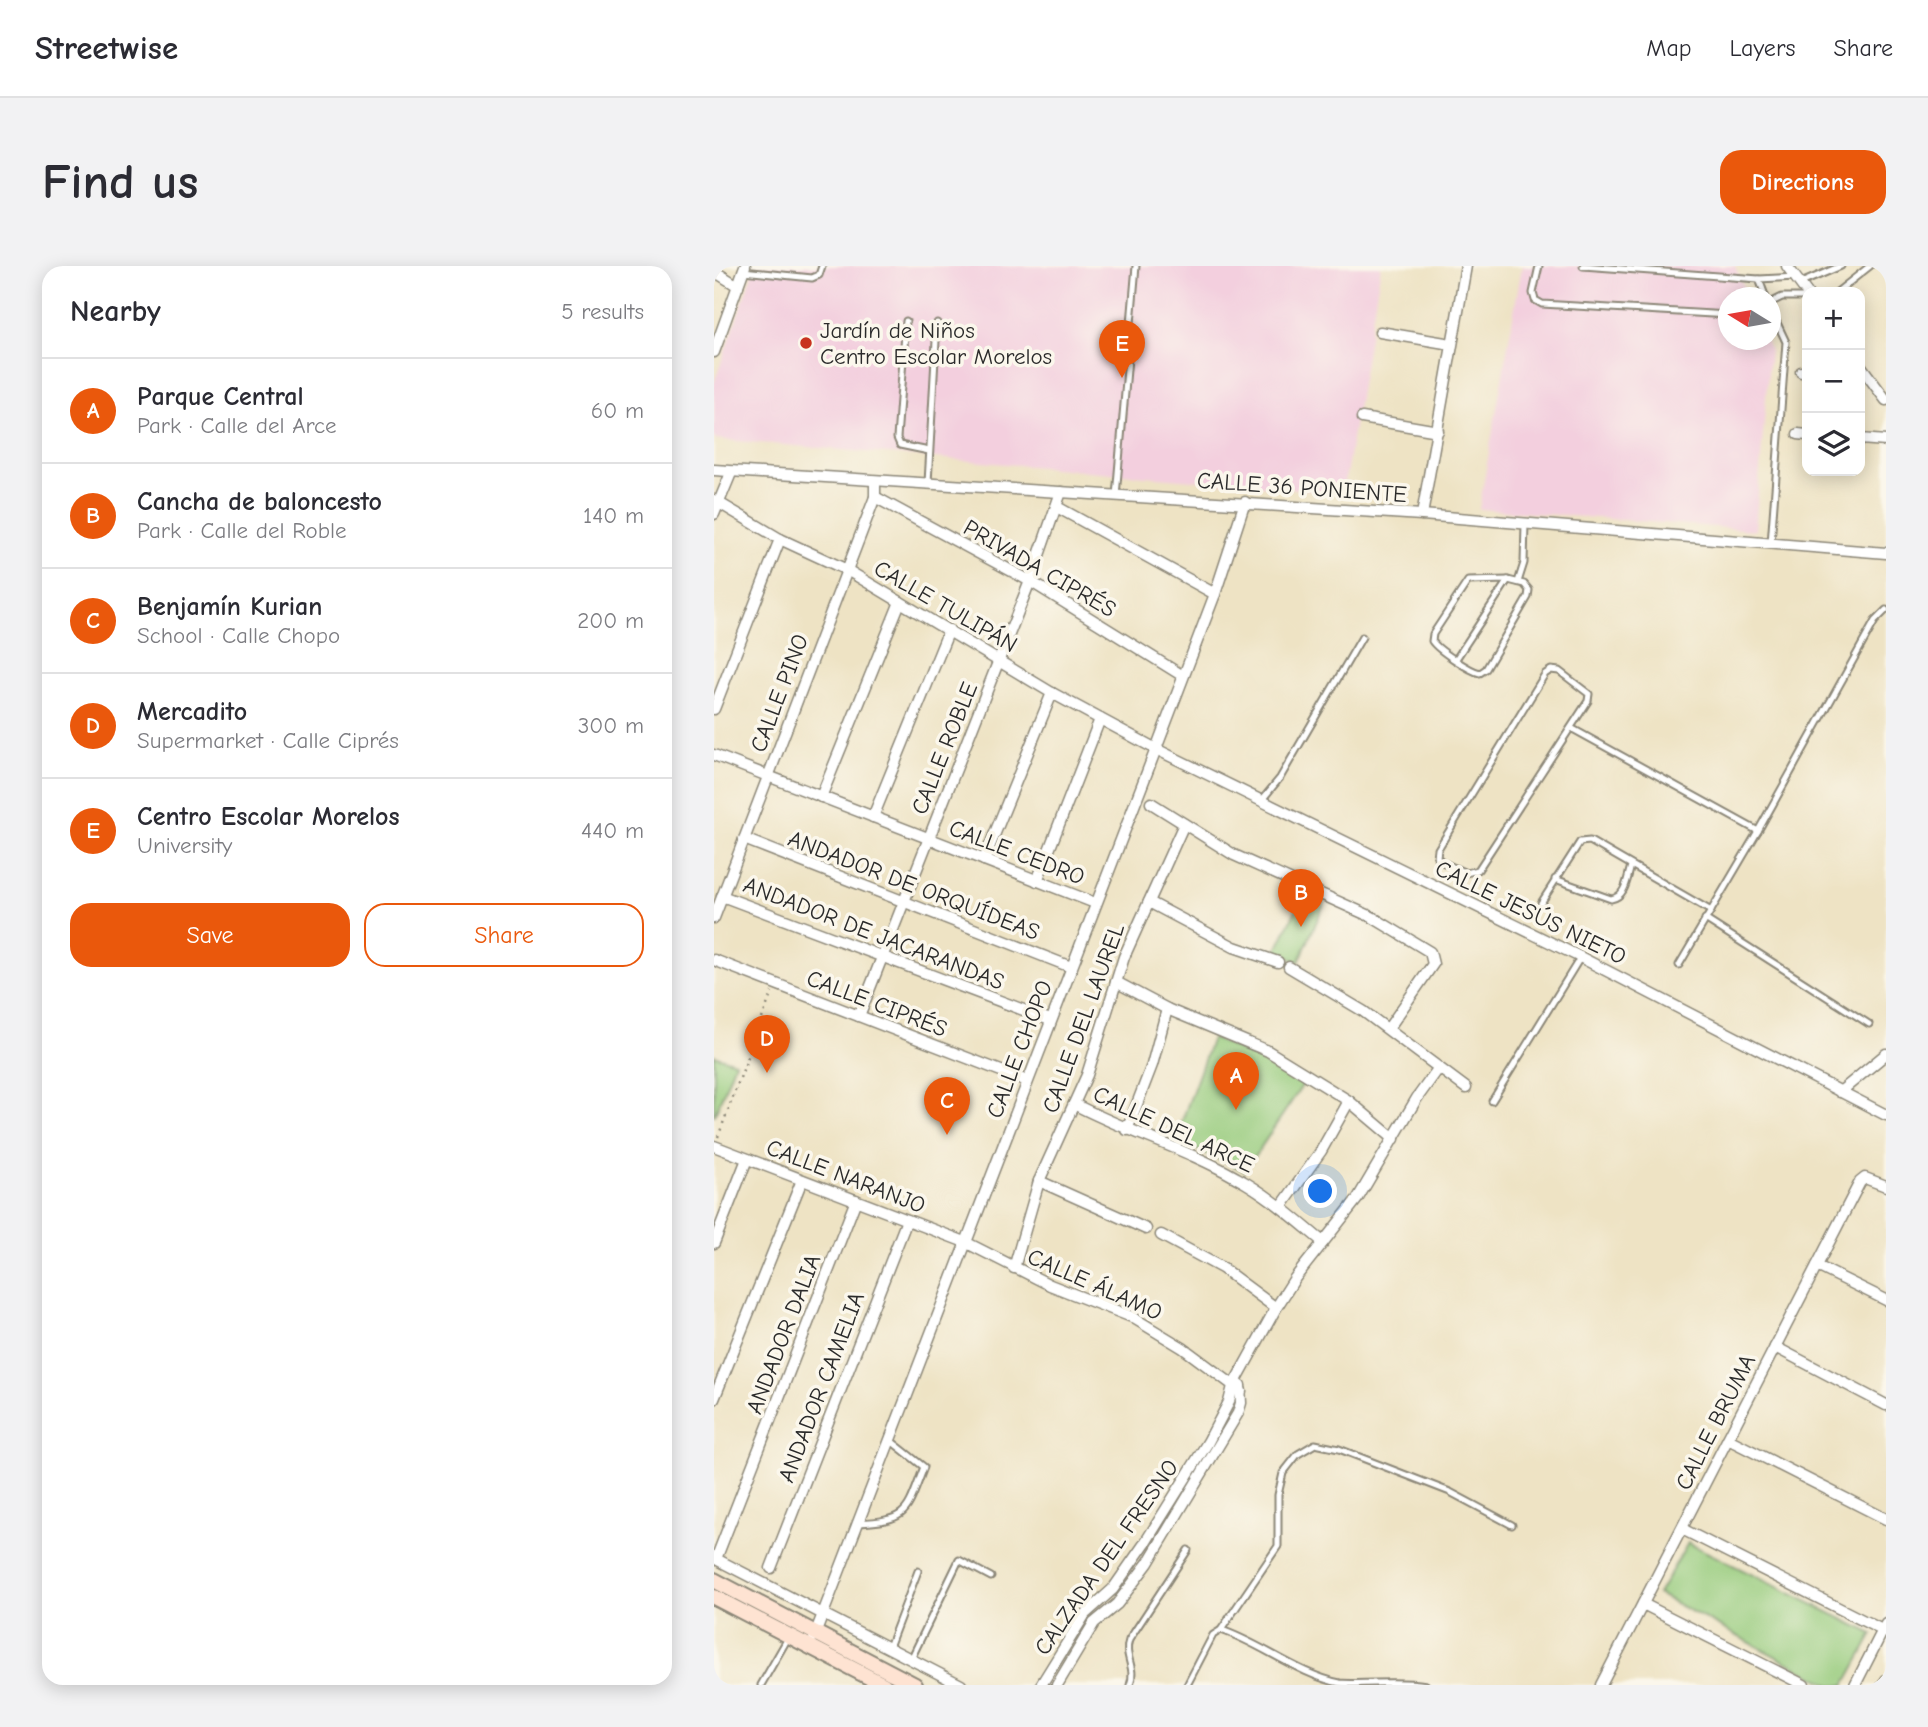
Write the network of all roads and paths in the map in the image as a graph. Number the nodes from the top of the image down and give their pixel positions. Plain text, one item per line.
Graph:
1 (822, 266) edge
2 (1136, 266) edge
3 (1466, 266) edge
4 (1539, 266) edge
5 (1583, 266) edge
6 (1787, 266) edge
7 (1842, 266) edge
8 (1870, 266) edge
9 (744, 269) edge
10 (714, 271) edge
11 (1759, 279) junction
12 (1798, 280) junction
13 (738, 286) junction
14 (1762, 287) edge
15 (1802, 287) edge
16 (1843, 287) edge
17 (1802, 295) edge
18 (1781, 298) edge
19 (1718, 313) edge
20 (906, 321) dead end
21 (937, 323) dead end
22 (1781, 327) edge
23 (1380, 332) dead end
24 (1451, 344) junction
25 (714, 352) edge
26 (1865, 376) edge
27 (1886, 400) edge
28 (1362, 418) dead end
29 (1438, 431) junction
30 (1865, 439) edge
31 (1886, 441) edge
32 (929, 451) junction
33 (714, 470) edge
34 (731, 473) junction
35 (875, 482) junction
36 (928, 486) junction
37 (1061, 492) junction
38 (1116, 496) junction
39 (875, 497) junction
40 (716, 501) edge
41 (1245, 502) junction
42 (1057, 508) junction
43 (714, 514) edge
44 (1422, 514) junction
45 (1525, 524) junction
46 (780, 539) junction
47 (1771, 544) junction
48 (1886, 553) edge
49 (847, 570) junction
50 (1508, 580) junction
51 (1030, 581) junction
52 (1518, 582) junction
53 (1215, 594) junction
54 (900, 601) junction
55 (1886, 610) edge
56 (949, 630) junction
57 (1362, 637) dead end
58 (1456, 659) junction
59 (1000, 660) junction
60 (1183, 676) junction
61 (1052, 692) junction
62 (714, 709) edge
63 (1100, 719) junction
64 (1571, 728) junction
65 (1156, 749) junction
66 (714, 755) edge
67 (768, 777) junction
68 (821, 797) junction
69 (1261, 801) junction
70 (1151, 803) dead end
71 (873, 817) junction
72 (1184, 824) junction
73 (1758, 831) junction
74 (744, 839) junction
75 (928, 839) junction
76 (984, 860) junction
77 (1631, 866) junction
78 (1555, 879) junction
79 (1037, 881) junction
80 (722, 896) junction
81 (904, 901) junction
82 (1149, 902) junction
83 (1095, 903) junction
84 (1541, 903) dead end
85 (1711, 911) junction
86 (714, 918) edge
87 (1705, 919) junction
88 (883, 957) junction
89 (1580, 957) junction
90 (714, 960) edge
91 (1278, 962) dead end
92 (1679, 965) dead end
93 (1071, 967) junction
94 (1289, 967) dead end
95 (1116, 982) junction
96 (775, 984) junction
97 (1167, 1009) junction
98 (859, 1016) junction
99 (1050, 1020) junction
100 (1868, 1024) dead end
101 (1388, 1030) junction
102 (1886, 1054) edge
103 (1438, 1069) junction
104 (1027, 1081) junction
105 (1466, 1088) dead end
106 (1840, 1092) junction
107 (1349, 1101) junction
108 (1492, 1101) dead end
109 (1074, 1104) junction
110 (1886, 1115) edge
111 (1127, 1130) junction
112 (1394, 1139) junction
113 (714, 1147) edge
114 (747, 1159) junction
115 (802, 1180) junction
116 (1039, 1181) junction
117 (1886, 1186) edge
118 (856, 1200) junction
119 (1282, 1207) junction
120 (907, 1220) junction
121 (1146, 1229) dead end
122 (1161, 1235) dead end
123 (965, 1242) junction
124 (1323, 1242) junction
125 (714, 1243) edge
126 (1817, 1266) junction
127 (1014, 1268) junction
128 (1886, 1300) edge
129 (1276, 1308) junction
130 (1775, 1347) junction
131 (1238, 1385) junction
132 (714, 1399) edge
133 (1886, 1405) edge
134 (1728, 1439) junction
135 (890, 1440) junction
136 (1886, 1519) edge
137 (858, 1523) junction
138 (1512, 1525) dead end
139 (1682, 1529) junction
140 (1188, 1550) dead end
141 (715, 1558) edge
142 (771, 1568) dead end
143 (918, 1571) dead end
144 (991, 1577) dead end
145 (714, 1580) edge
146 (714, 1597) edge
147 (1643, 1604) junction
148 (1090, 1608) junction
149 (823, 1612) junction
150 (1097, 1618) junction
151 (1885, 1629) edge
152 (1221, 1630) junction
153 (789, 1636) junction
154 (1071, 1637) junction
155 (813, 1640) junction
156 (1080, 1644) junction
157 (890, 1647) junction
158 (911, 1659) junction
159 (1886, 1680) edge
160 (943, 1681) edge
161 (761, 1685) edge
162 (884, 1685) edge
163 (915, 1685) edge
164 (961, 1685) edge
165 (1041, 1685) edge
166 (1057, 1685) edge
167 (1129, 1685) edge
168 (1186, 1685) edge
169 (1426, 1685) edge
170 (1601, 1685) edge
171 (1804, 1685) edge
172 (1855, 1685) edge
173 (1884, 1685) edge

1 - 9 lane
2 - 38 lane
3 - 24 street
4 - 19 lane
5 - 11 lane
6 - 12 street
7 - 12 lane
8 - 16 lane
9 - 13 street
10 - 13 street
11 - 12 lane
11 - 14 lane
12 - 15 street
13 - 25 street
17 - 18 lane
20 - 32 lane
21 - 32 lane
22 - 47 lane
23 - 24 street
24 - 29 street
26 - 27 street
28 - 29 street
29 - 44 street
30 - 31 street
32 - 36 lane
33 - 34 street, CALLE 36 PONIENTE
34 - 35 street, CALLE 36 PONIENTE
34 - 40 street
35 - 36 street, CALLE 36 PONIENTE
35 - 39 street, CALLE PINO
36 - 37 street, CALLE 36 PONIENTE
37 - 38 street, CALLE 36 PONIENTE
37 - 42 street, CALLE ROBLE
38 - 41 street, CALLE 36 PONIENTE
39 - 49 street, CALLE PINO
39 - 51 street, PRIVADA CIPRÉS
40 - 43 street
40 - 46 street, CALLE TULIPÁN
41 - 44 street, CALLE 36 PONIENTE
41 - 53 street, CALLE CHOPO
42 - 51 street, CALLE ROBLE
42 - 53 street
44 - 45 street, CALLE 36 PONIENTE
45 - 47 street, CALLE 36 PONIENTE
45 - 52 lane
46 - 49 street, CALLE TULIPÁN
46 - 62 street
47 - 48 street, CALLE 36 PONIENTE
49 - 54 street, CALLE TULIPÁN
49 - 67 street, CALLE PINO
50 - 52 lane
50 - 58 lane
50 - 58 lane
51 - 59 street, CALLE ROBLE
51 - 60 street, PRIVADA CIPRÉS
52 - 58 lane
53 - 60 street, CALLE CHOPO
54 - 56 street, CALLE TULIPÁN
54 - 68 street
55 - 73 lane
56 - 59 street, CALLE TULIPÁN
56 - 71 street
57 - 69 lane
59 - 61 street, CALLE TULIPÁN
59 - 75 street, CALLE ROBLE
60 - 65 street, CALLE CHOPO
61 - 63 street, CALLE TULIPÁN
61 - 76 street
63 - 65 street, CALLE TULIPÁN
63 - 79 street
64 - 64 lane
64 - 73 lane
65 - 69 street, CALLE JESÚS NIETO
65 - 83 street, CALLE CHOPO
66 - 67 street, CALLE CEDRO
67 - 68 street, CALLE CEDRO
67 - 74 street, CALLE PINO
68 - 71 street, CALLE CEDRO
69 - 89 street, CALLE JESÚS NIETO
70 - 72 street
71 - 75 street, CALLE CEDRO
72 - 82 street, CALLE DEL LAUREL
72 - 101 street
73 - 85 lane
74 - 80 street, CALLE PINO
74 - 81 street, ANDADOR DE ORQUÍDEAS
75 - 76 street, CALLE CEDRO
75 - 81 street, CALLE ROBLE
76 - 79 street, CALLE CEDRO
77 - 78 lane
77 - 78 lane
77 - 85 lane
78 - 84 lane
79 - 83 street, CALLE CEDRO
80 - 86 street, CALLE PINO
80 - 88 street, ANDADOR DE JACARANDAS
81 - 88 street, CALLE ROBLE
81 - 93 street, ANDADOR DE ORQUÍDEAS
82 - 91 street
82 - 95 street, CALLE DEL LAUREL
83 - 93 street, CALLE CHOPO
85 - 87 lane
87 - 92 lane
87 - 100 lane
88 - 98 street, CALLE ROBLE
88 - 99 street, ANDADOR DE JACARANDAS
89 - 106 street, CALLE JESÚS NIETO
89 - 108 lane
90 - 96 street, CALLE CIPRÉS
93 - 99 street, CALLE CHOPO
94 - 101 street
95 - 97 street
95 - 109 street, CALLE DEL LAUREL
96 - 98 street, CALLE CIPRÉS
96 - 113 path
97 - 107 street
97 - 111 street
98 - 104 street, CALLE CIPRÉS
99 - 104 street, CALLE CHOPO
101 - 103 street
102 - 106 street
103 - 105 street
103 - 112 street, CALZADA DEL FRESNO
104 - 123 street, CALLE CHOPO
106 - 110 street, CALLE JESÚS NIETO
107 - 112 street
107 - 119 street
109 - 111 street, CALLE DEL ARCE
109 - 116 street, CALLE DEL LAUREL
111 - 119 street, CALLE DEL ARCE
112 - 124 street, CALZADA DEL FRESNO
113 - 114 street, CALLE NARANJO
114 - 115 street, CALLE NARANJO
114 - 125 street
115 - 118 street, CALLE NARANJO
115 - 132 street
116 - 121 street
116 - 127 street, CALLE DEL LAUREL
117 - 126 street, CALLE BRUMA
118 - 120 street, CALLE NARANJO
118 - 141 street, ANDADOR DALIA
119 - 124 street, CALLE DEL ARCE
120 - 123 street, CALLE NARANJO
120 - 142 street, ANDADOR CAMELIA
122 - 129 street
123 - 127 street, CALLE ÁLAMO
123 - 135 street, CALLE CHOPO
124 - 129 street, CALZADA DEL FRESNO
126 - 128 street
126 - 130 street, CALLE BRUMA
127 - 131 street, CALLE ÁLAMO
129 - 131 street, CALZADA DEL FRESNO
130 - 133 street
130 - 134 street, CALLE BRUMA
131 - 148 street, CALZADA DEL FRESNO
131 - 150 street, CALZADA DEL FRESNO
134 - 136 street
134 - 139 street, CALLE BRUMA
135 - 137 street, CALLE CHOPO
135 - 137 lane
137 - 149 street, CALLE CHOPO
138 - 152 lane
139 - 147 street, CALLE BRUMA
139 - 151 street
140 - 167 lane
141 - 149 street
143 - 157 lane
144 - 158 lane
145 - 155 main road
146 - 153 main road
147 - 170 street, CALLE BRUMA
147 - 171 street
148 - 150 street
148 - 154 street, CALZADA DEL FRESNO
149 - 155 street, CALLE CHOPO
149 - 157 street
150 - 156 street, CALZADA DEL FRESNO
151 - 172 street
152 - 168 lane
152 - 169 lane
153 - 155 main road
153 - 161 lane
154 - 156 street
154 - 165 street, CALZADA DEL FRESNO
155 - 162 main road
155 - 163 main road
156 - 166 street, CALZADA DEL FRESNO
157 - 158 street
158 - 160 street
159 - 173 street
160 - 164 street

